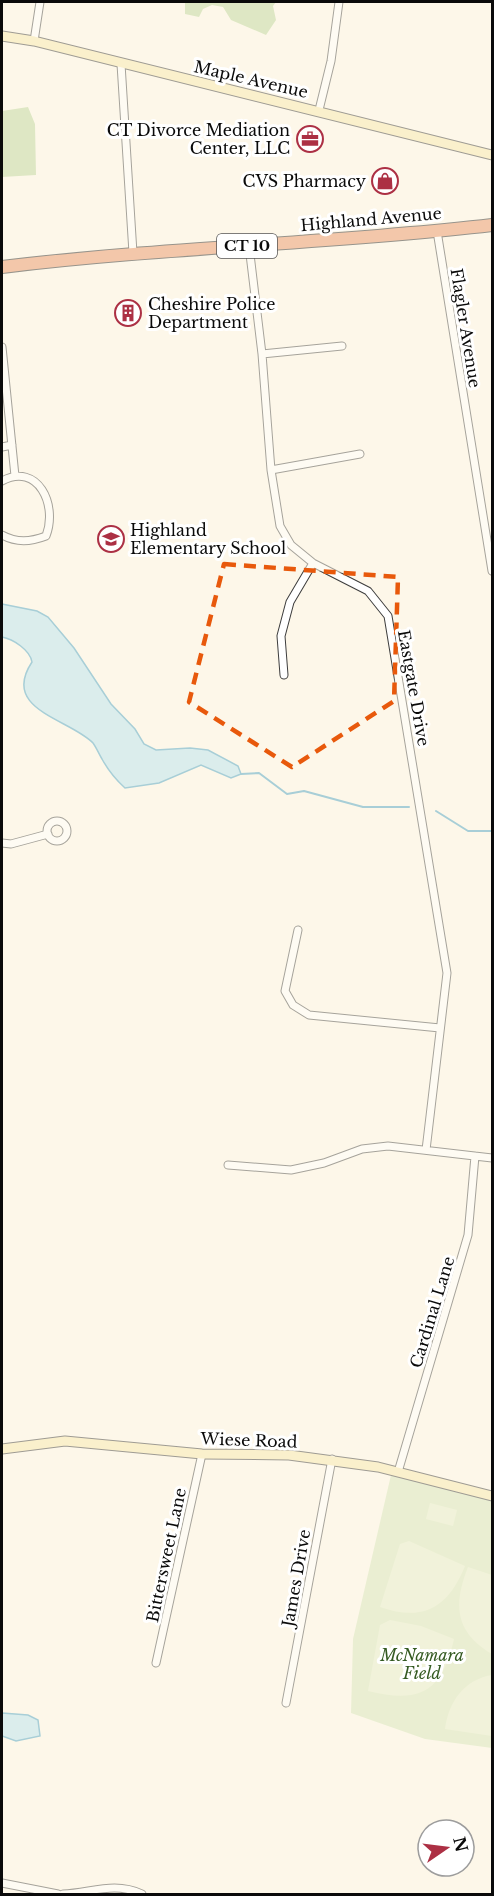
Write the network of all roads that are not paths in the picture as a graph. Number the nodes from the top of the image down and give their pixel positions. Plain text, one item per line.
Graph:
1 (40, 2) edge
2 (348, 2) edge
3 (340, 4) edge
4 (2, 36) edge
5 (34, 41) junction
6 (121, 64) junction
7 (319, 110) junction
8 (492, 155) edge
9 (492, 225) edge
10 (437, 231) junction
11 (249, 246) junction
12 (133, 253) junction
13 (2, 267) edge
14 (342, 346) dead end
15 (2, 348) edge
16 (262, 354) junction
17 (12, 445) junction
18 (2, 447) edge
19 (360, 454) dead end
20 (271, 470) junction
21 (15, 476) junction
22 (2, 481) edge
23 (2, 535) edge
24 (313, 563) junction
25 (492, 571) edge
26 (284, 675) dead end
27 (48, 834) dead end
28 (2, 843) edge
29 (298, 930) dead end
30 (440, 1028) junction
31 (426, 1150) junction
32 (475, 1156) junction
33 (492, 1158) edge
34 (228, 1165) dead end
35 (2, 1449) edge
36 (202, 1454) junction
37 (332, 1459) junction
38 (398, 1472) junction
39 (492, 1496) edge
40 (156, 1663) dead end
41 (286, 1703) dead end
42 (2, 1883) edge
43 (58, 1894) edge
44 (63, 1894) edge
45 (141, 1894) edge

1 - 5 street
2 - 3 street
3 - 7 street
4 - 5 street, Maple Avenue
5 - 6 street, Maple Avenue
6 - 7 street, Maple Avenue
6 - 12 street
7 - 8 street, Maple Avenue
9 - 10 highway, Highland Avenue / CT 10
10 - 11 highway, Highland Avenue / CT 10
10 - 25 street, Flagler Avenue
11 - 12 highway, Highland Avenue / CT 10
11 - 16 street, Eastgate Drive
12 - 13 highway, Highland Avenue / CT 10
14 - 16 street
15 - 17 street
16 - 20 street, Eastgate Drive
17 - 18 street
17 - 21 street
19 - 20 street
20 - 24 street, Eastgate Drive
21 - 22 street
21 - 23 street
24 - 26 street
24 - 30 street, Eastgate Drive
27 - 28 street
29 - 30 street
30 - 31 street, Eastgate Drive
31 - 32 street
31 - 34 street
32 - 33 street
32 - 38 street, Cardinal Lane
35 - 36 street, Wiese Road
36 - 37 street, Wiese Road
36 - 40 street, Bittersweet Lane
37 - 38 street, Wiese Road
37 - 41 street, James Drive
38 - 39 street, Wiese Road
42 - 43 street
44 - 45 street

